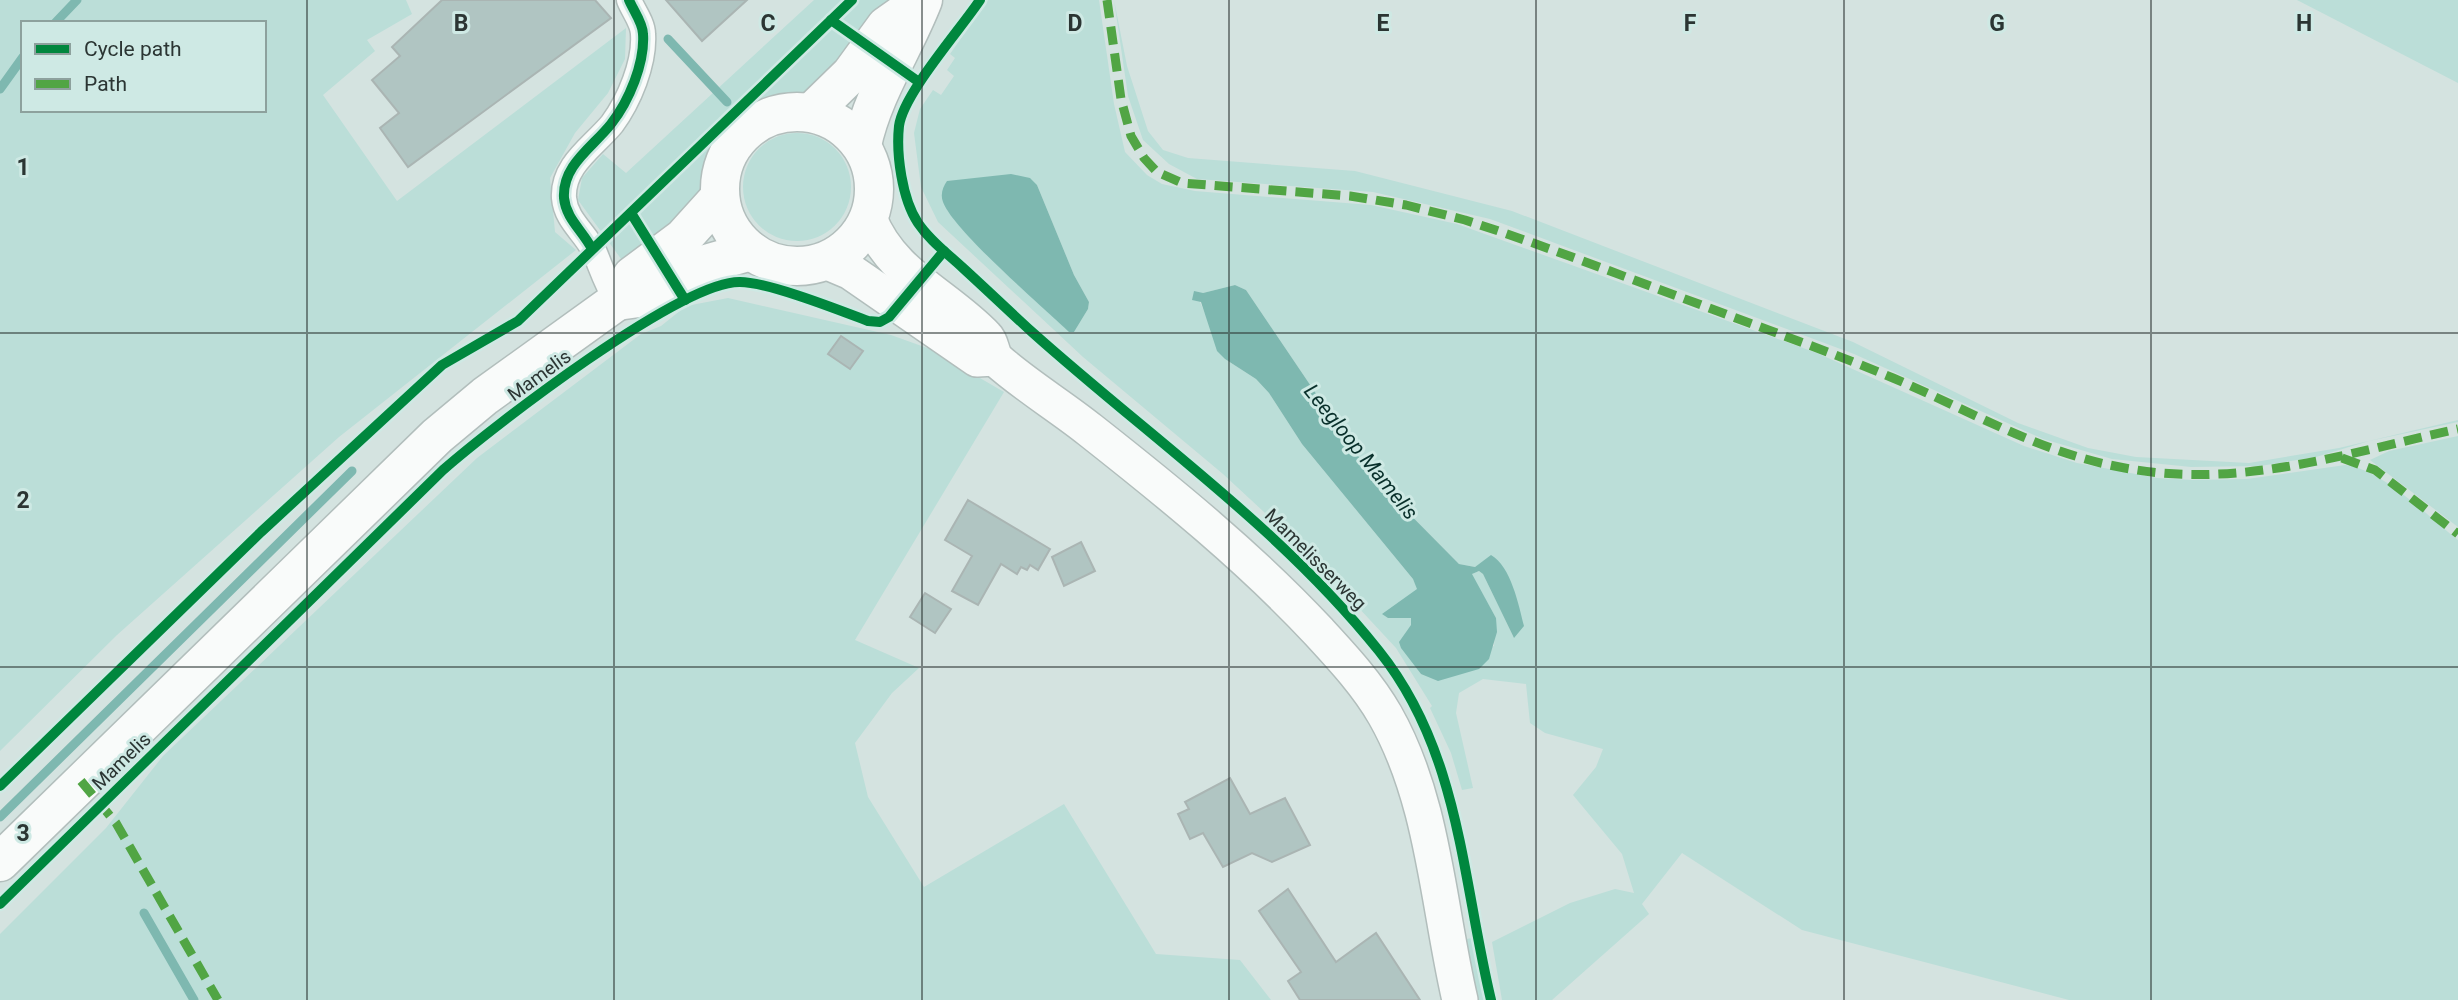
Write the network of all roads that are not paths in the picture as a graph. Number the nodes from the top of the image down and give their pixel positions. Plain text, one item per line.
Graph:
1 (629, 0) edge
2 (923, 0) edge
3 (812, 112) junction
4 (862, 145) junction
5 (720, 197) junction
6 (869, 218) junction
7 (751, 251) junction
8 (824, 261) junction
9 (617, 302) junction
10 (995, 358) junction
11 (0, 862) edge
12 (1460, 1000) edge

1 - 9 street
2 - 3 main road
2 - 4 main road
3 - 4 main road
3 - 5 main road
4 - 6 main road
5 - 7 main road
5 - 9 main road, Mamelis
6 - 8 main road
6 - 10 street
7 - 8 main road
7 - 9 main road, Mamelis
8 - 10 street
9 - 11 main road, Mamelis
10 - 12 street

